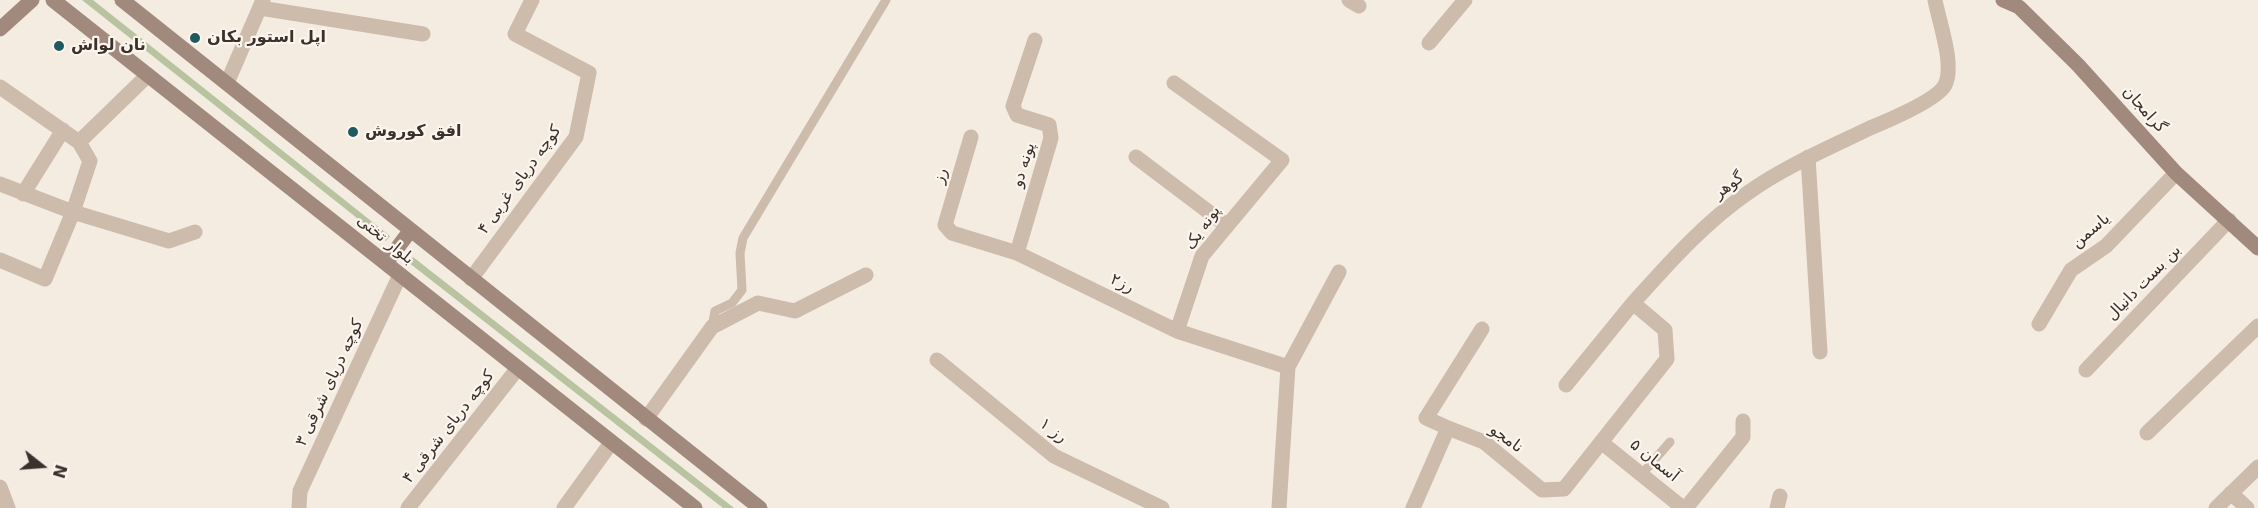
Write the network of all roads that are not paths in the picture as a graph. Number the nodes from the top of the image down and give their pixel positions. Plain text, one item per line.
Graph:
1 (32, 0) edge
2 (53, 0) edge
3 (122, 0) edge
4 (532, 0) edge
5 (886, 0) edge
6 (1465, 0) edge
7 (1935, 0) edge
8 (2003, 0) edge
9 (262, 4) edge
10 (0, 28) edge
11 (423, 34) dead end
12 (1035, 40) dead end
13 (1429, 43) dead end
14 (148, 75) junction
15 (227, 83) junction
16 (1174, 83) dead end
17 (0, 87) edge
18 (63, 130) junction
19 (971, 137) dead end
20 (79, 142) junction
21 (1136, 157) dead end
22 (1808, 157) junction
23 (2176, 172) junction
24 (0, 184) edge
25 (23, 194) junction
26 (73, 212) junction
27 (2229, 220) junction
28 (945, 225) joint
29 (1226, 225) junction
30 (410, 231) junction
31 (195, 232) dead end
32 (2258, 248) edge
33 (1017, 254) junction
34 (0, 260) edge
35 (386, 263) junction
36 (1339, 272) dead end
37 (400, 275) junction
38 (866, 275) dead end
39 (471, 279) junction
40 (1633, 303) junction
41 (2039, 324) dead end
42 (2258, 326) edge
43 (712, 327) junction
44 (1482, 329) dead end
45 (1177, 331) junction
46 (1820, 352) dead end
47 (937, 360) dead end
48 (1288, 367) junction
49 (518, 368) junction
50 (2086, 370) dead end
51 (1566, 385) dead end
52 (646, 419) junction
53 (1743, 421) dead end
54 (1448, 428) junction
55 (2147, 433) dead end
56 (1601, 442) junction
57 (1670, 442) dead end
58 (611, 443) junction
59 (2258, 467) edge
60 (1642, 474) junction
61 (0, 487) edge
62 (2230, 493) junction
63 (8, 508) edge
64 (299, 508) edge
65 (408, 508) edge
66 (564, 508) edge
67 (695, 508) edge
68 (760, 508) edge
69 (1162, 508) edge
70 (1280, 508) edge
71 (1413, 508) edge
72 (1685, 508) edge
73 (2216, 508) edge
74 (2247, 508) edge

1 - 10 main road
2 - 14 main road, بلوار تختی
3 - 15 main road, بلوار تختی
4 - 39 street, کوچه دریای غربی ۴
5 - 43 lane
6 - 13 street
7 - 22 street, گوهر
8 - 23 main road, گرامجان
9 - 11 street
9 - 15 street
12 - 33 street, پونه دو
14 - 20 street
14 - 35 main road, بلوار تختی
15 - 30 main road, بلوار تختی
16 - 29 street, پونه یک
17 - 18 street
18 - 20 street
18 - 25 street
19 - 28 street, رز
20 - 26 street
21 - 29 street
22 - 40 street, گوهر
22 - 46 street
23 - 27 main road, گرامجان
23 - 41 street, یاسمن
24 - 25 street
25 - 26 street
26 - 31 street
26 - 34 street
27 - 32 main road, گرامجان
27 - 50 street, بن بست دانیال
28 - 33 street, رز۲
29 - 45 street, پونه یک
30 - 35 main road
30 - 39 main road, بلوار تختی
33 - 45 street, رز۲
35 - 37 main road, بلوار تختی
36 - 48 street
37 - 49 main road, بلوار تختی
37 - 64 street, کوچه دریای شرقی ۳
38 - 43 street
39 - 52 main road, بلوار تختی
40 - 51 street, گوهر
40 - 56 street
42 - 55 street
43 - 52 street
44 - 54 street, نامجو
45 - 48 street, رز۲
47 - 69 street, رز ۱
48 - 70 street
49 - 58 main road, بلوار تختی
49 - 65 street, کوچه دریای شرقی ۴
52 - 68 main road, بلوار تختی
53 - 72 street
54 - 56 street, نامجو
54 - 71 street
56 - 60 street, آسمان ۵
57 - 60 lane
58 - 66 street
58 - 67 main road, بلوار تختی
59 - 62 street
60 - 72 street, آسمان ۵
61 - 63 street
62 - 73 street
62 - 74 street

